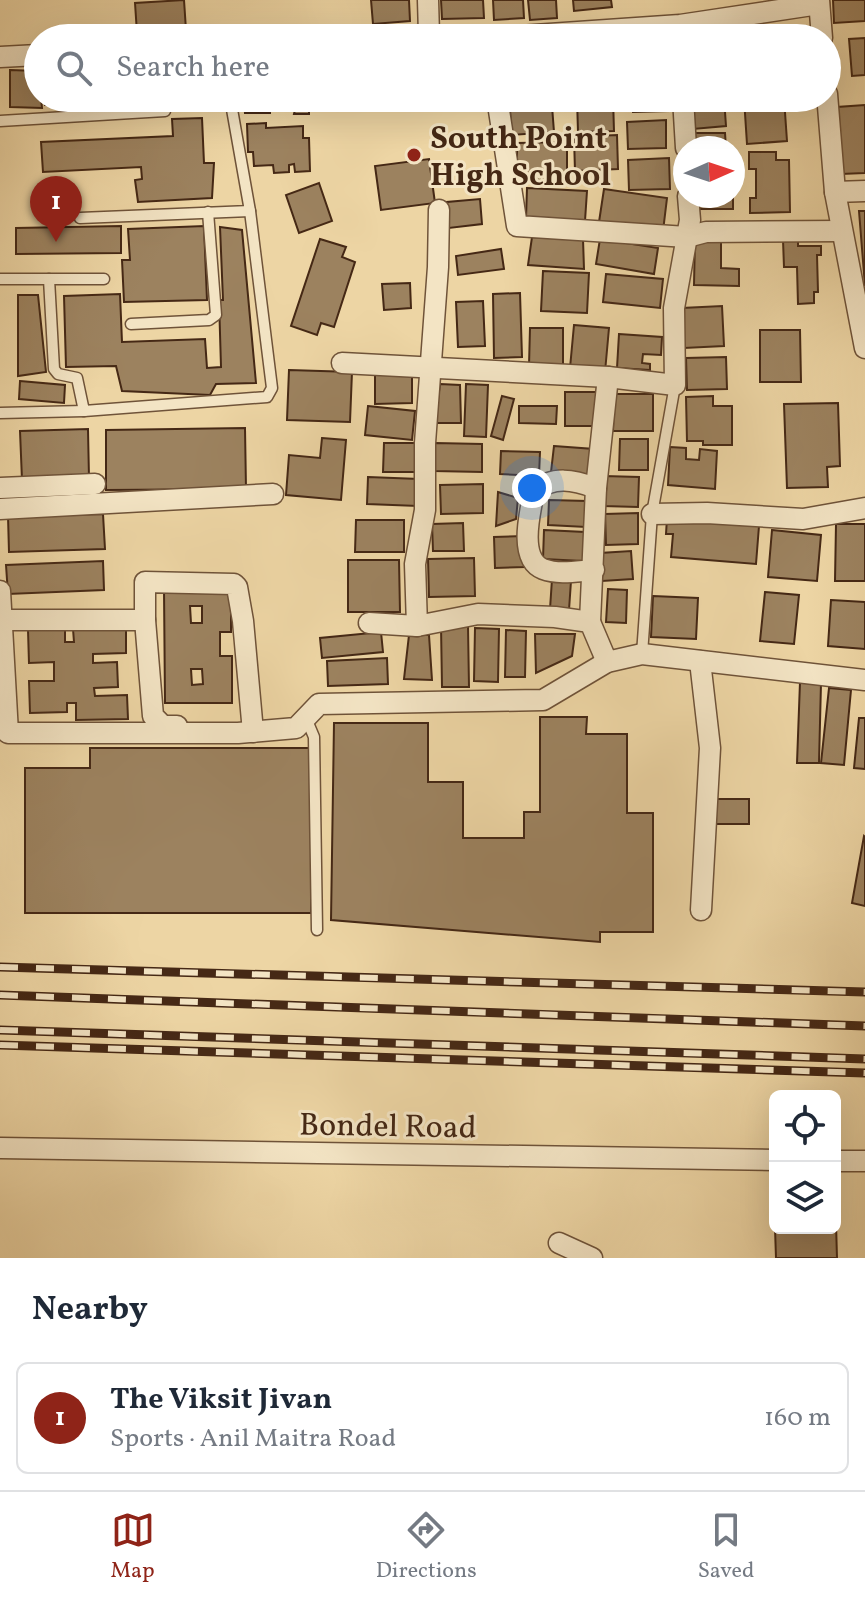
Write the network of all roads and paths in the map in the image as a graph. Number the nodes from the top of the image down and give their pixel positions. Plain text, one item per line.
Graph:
1 (428, 0) edge
2 (819, 2) edge
3 (429, 24) edge
4 (717, 24) edge
5 (821, 24) edge
6 (24, 56) edge
7 (0, 57) edge
8 (148, 112) edge
9 (232, 112) edge
10 (499, 112) edge
11 (684, 112) edge
12 (828, 112) edge
13 (0, 121) edge
14 (685, 136) edge
15 (865, 191) edge
16 (835, 192) junction
17 (689, 208) edge
18 (439, 210) dead end
19 (250, 211) junction
20 (208, 212) junction
21 (80, 218) dead end
22 (841, 231) junction
23 (687, 237) junction
24 (0, 279) edge
25 (49, 279) junction
26 (104, 279) dead end
27 (131, 324) dead end
28 (865, 348) edge
29 (342, 363) dead end
30 (430, 367) junction
31 (608, 377) junction
32 (675, 385) junction
33 (84, 411) junction
34 (0, 413) edge
35 (95, 484) dead end
36 (0, 488) edge
37 (596, 488) junction
38 (273, 494) dead end
39 (865, 508) edge
40 (0, 509) edge
41 (652, 514) junction
42 (594, 570) junction
43 (0, 591) edge
44 (1, 620) edge
45 (145, 620) junction
46 (590, 622) junction
47 (369, 623) dead end
48 (417, 626) junction
49 (642, 654) junction
50 (700, 661) junction
51 (607, 662) junction
52 (865, 680) edge
53 (306, 718) junction
54 (253, 726) junction
55 (4, 733) edge
56 (701, 910) dead end
57 (317, 930) dead end
58 (0, 1148) edge
59 (769, 1160) edge
60 (841, 1161) edge
61 (865, 1161) edge
62 (559, 1243) dead end
63 (592, 1258) edge

1 - 3 street
2 - 4 street
2 - 5 street
6 - 7 street
8 - 13 lane
9 - 19 lane
10 - 23 street
11 - 14 street
12 - 16 street
15 - 16 street
16 - 22 street
17 - 23 street
18 - 30 street
19 - 20 lane
19 - 33 lane
20 - 21 lane
20 - 27 lane
22 - 23 street
22 - 28 street
23 - 32 street
24 - 25 lane
25 - 26 lane
25 - 33 lane
29 - 30 street
30 - 31 street
30 - 48 street
31 - 32 street
31 - 37 street
32 - 41 lane
33 - 34 lane
35 - 36 street
37 - 42 street
37 - 42 street
38 - 40 street
39 - 41 street
41 - 49 lane
42 - 46 street
43 - 44 street
44 - 45 street
44 - 55 street
45 - 54 street
45 - 54 street
46 - 48 street
46 - 51 street
47 - 48 street
49 - 50 street
49 - 51 street
50 - 52 street
50 - 56 street
51 - 53 street
53 - 54 street
53 - 57 lane
54 - 55 street
58 - 59 street, Bondel Road
60 - 61 street
62 - 63 street

